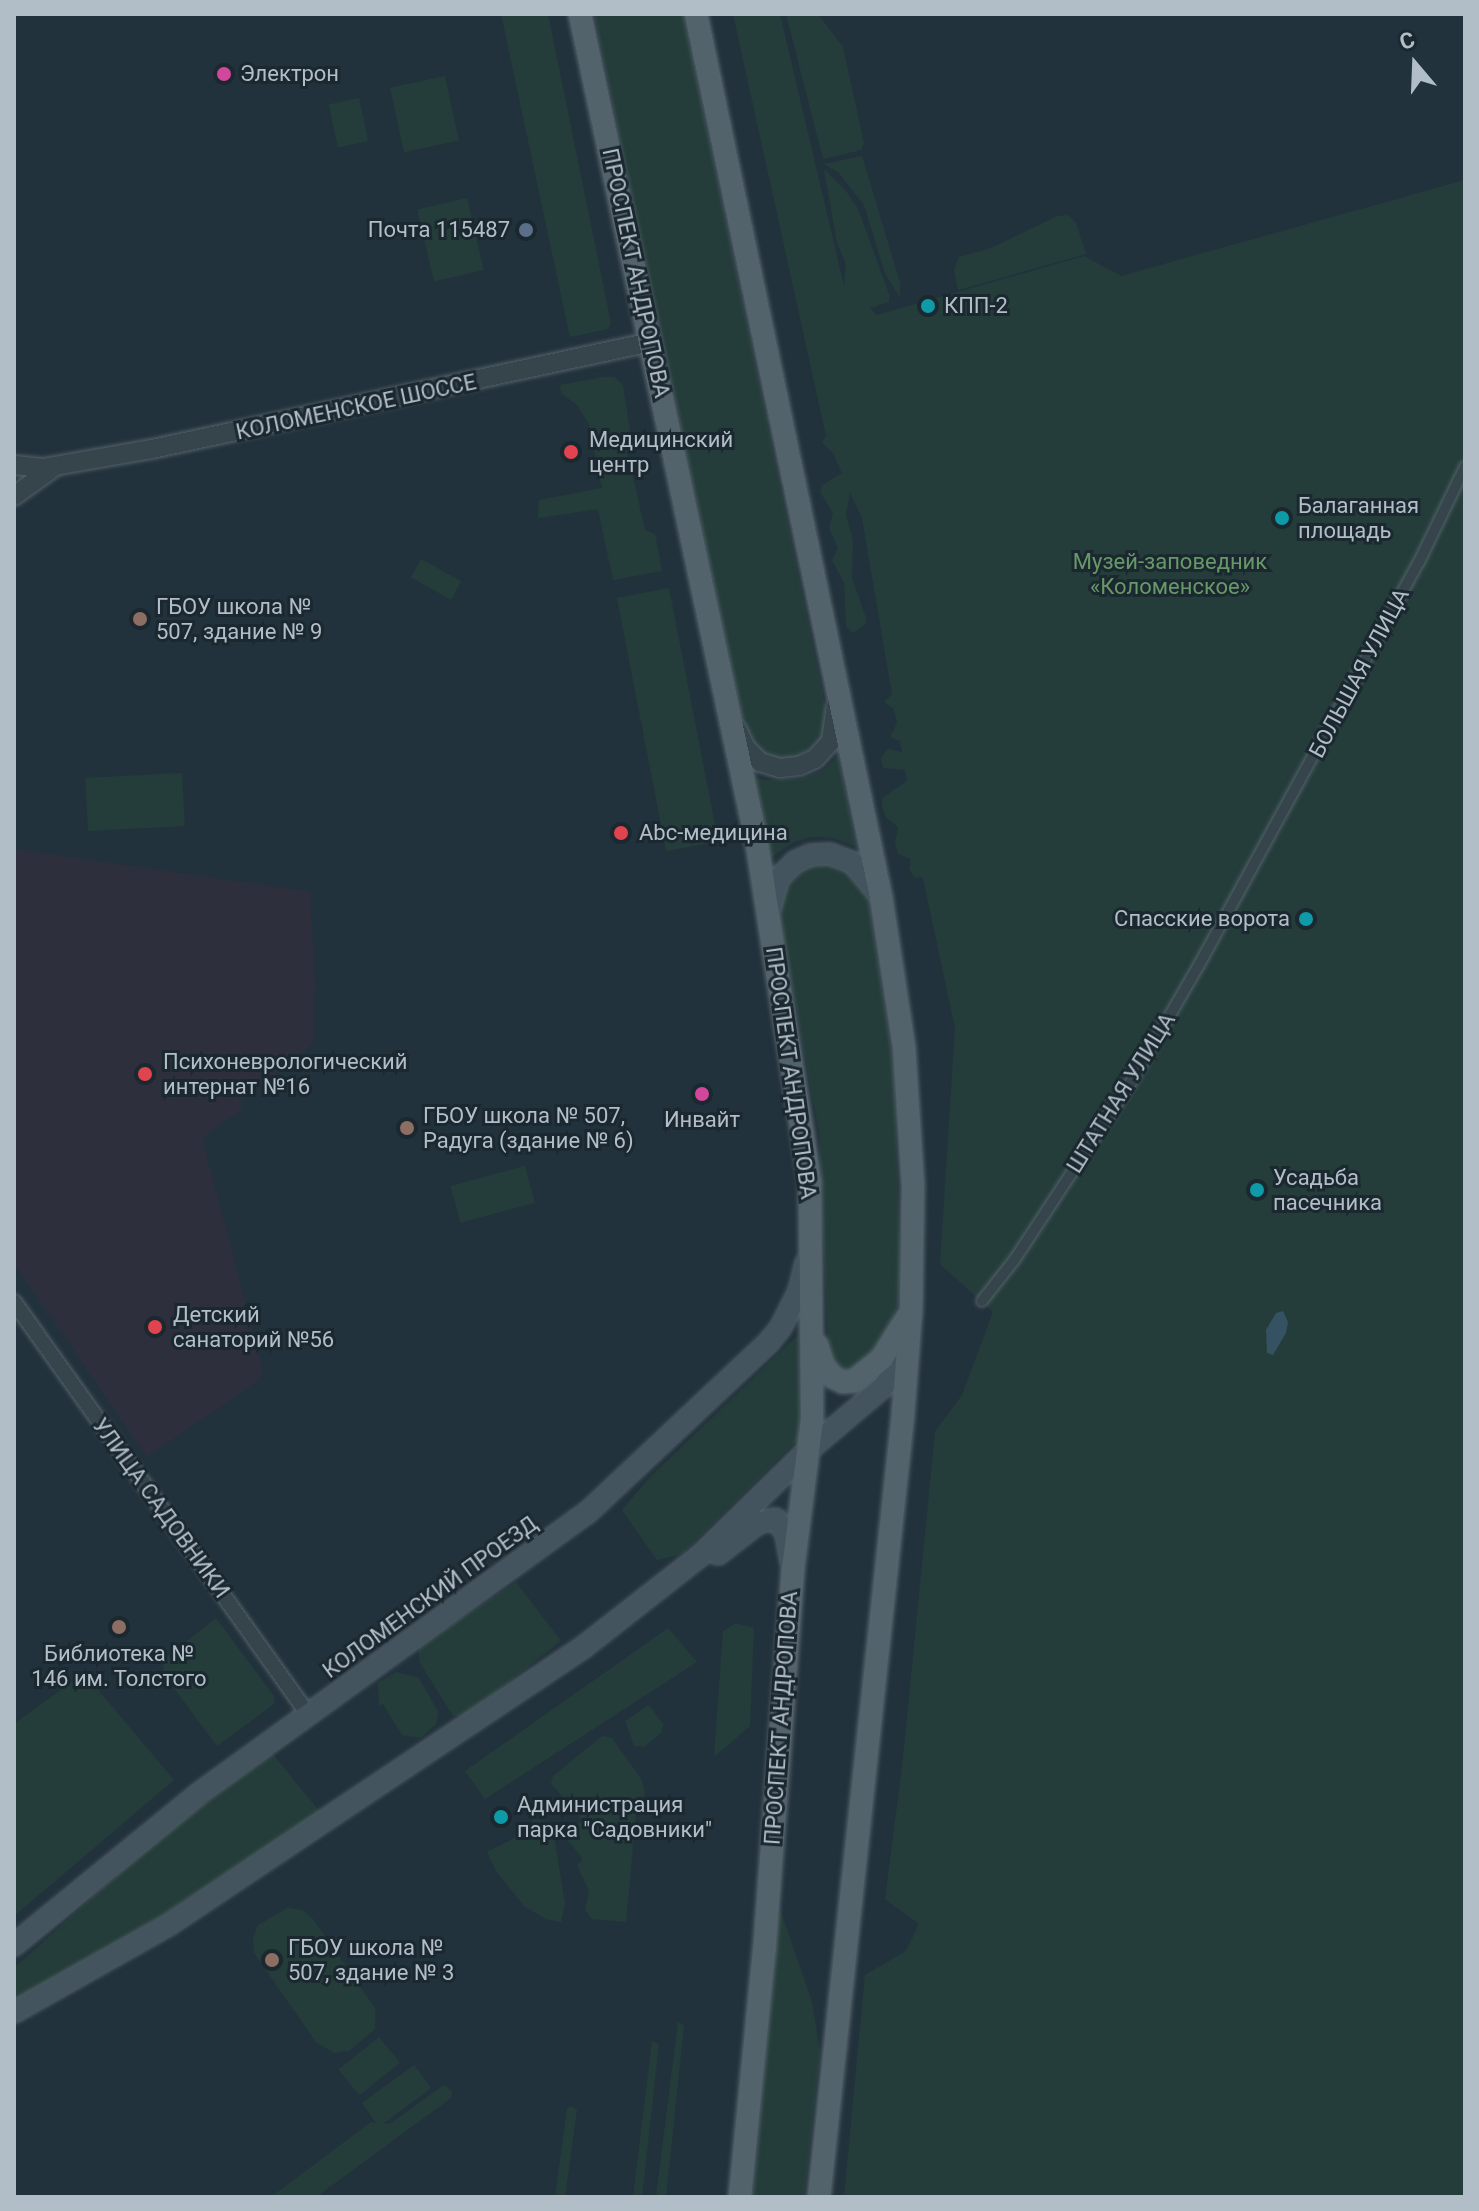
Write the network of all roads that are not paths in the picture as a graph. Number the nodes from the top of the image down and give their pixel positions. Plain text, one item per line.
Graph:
1 (580, 14) edge
2 (696, 14) edge
3 (651, 342) junction
4 (14, 465) edge
5 (59, 465) junction
6 (1465, 467) edge
7 (16, 494) edge
8 (837, 683) junction
9 (731, 716) junction
10 (1246, 876) joint
11 (881, 897) junction
12 (768, 918) junction
13 (812, 1237) junction
14 (982, 1301) dead end
15 (14, 1302) edge
16 (911, 1310) junction
17 (813, 1332) junction
18 (908, 1351) junction
19 (806, 1452) junction
20 (793, 1569) junction
21 (681, 1573) junction
22 (308, 1714) junction
23 (14, 1945) edge
24 (14, 2012) edge
25 (740, 2197) edge
26 (819, 2197) edge

1 - 3 main road, ПРОСПЕКТ АНДРОПОВА
2 - 8 main road
3 - 5 street, КОЛОМЕНСКОЕ ШОССЕ
3 - 9 main road, ПРОСПЕКТ АНДРОПОВА
4 - 5 street, КОЛОМЕНСКОЕ ШОССЕ
4 - 7 street
5 - 7 street, КОЛОМЕНСКОЕ ШОССЕ
6 - 10 street, БОЛЬШАЯ УЛИЦА
8 - 9 street
8 - 11 main road
9 - 12 main road, ПРОСПЕКТ АНДРОПОВА
10 - 14 street, ШТАТНАЯ УЛИЦА
11 - 12 main road
11 - 16 main road
12 - 13 main road, ПРОСПЕКТ АНДРОПОВА
13 - 17 main road, ПРОСПЕКТ АНДРОПОВА
13 - 22 main road, КОЛОМЕНСКИЙ ПРОЕЗД
15 - 22 street, УЛИЦА САДОВНИКИ
16 - 17 main road
16 - 18 main road
17 - 19 main road, ПРОСПЕКТ АНДРОПОВА
18 - 19 main road
18 - 26 main road
19 - 20 main road, ПРОСПЕКТ АНДРОПОВА
19 - 21 main road
20 - 21 main road
20 - 25 main road, ПРОСПЕКТ АНДРОПОВА
21 - 24 main road
22 - 23 main road, КОЛОМЕНСКИЙ ПРОЕЗД

